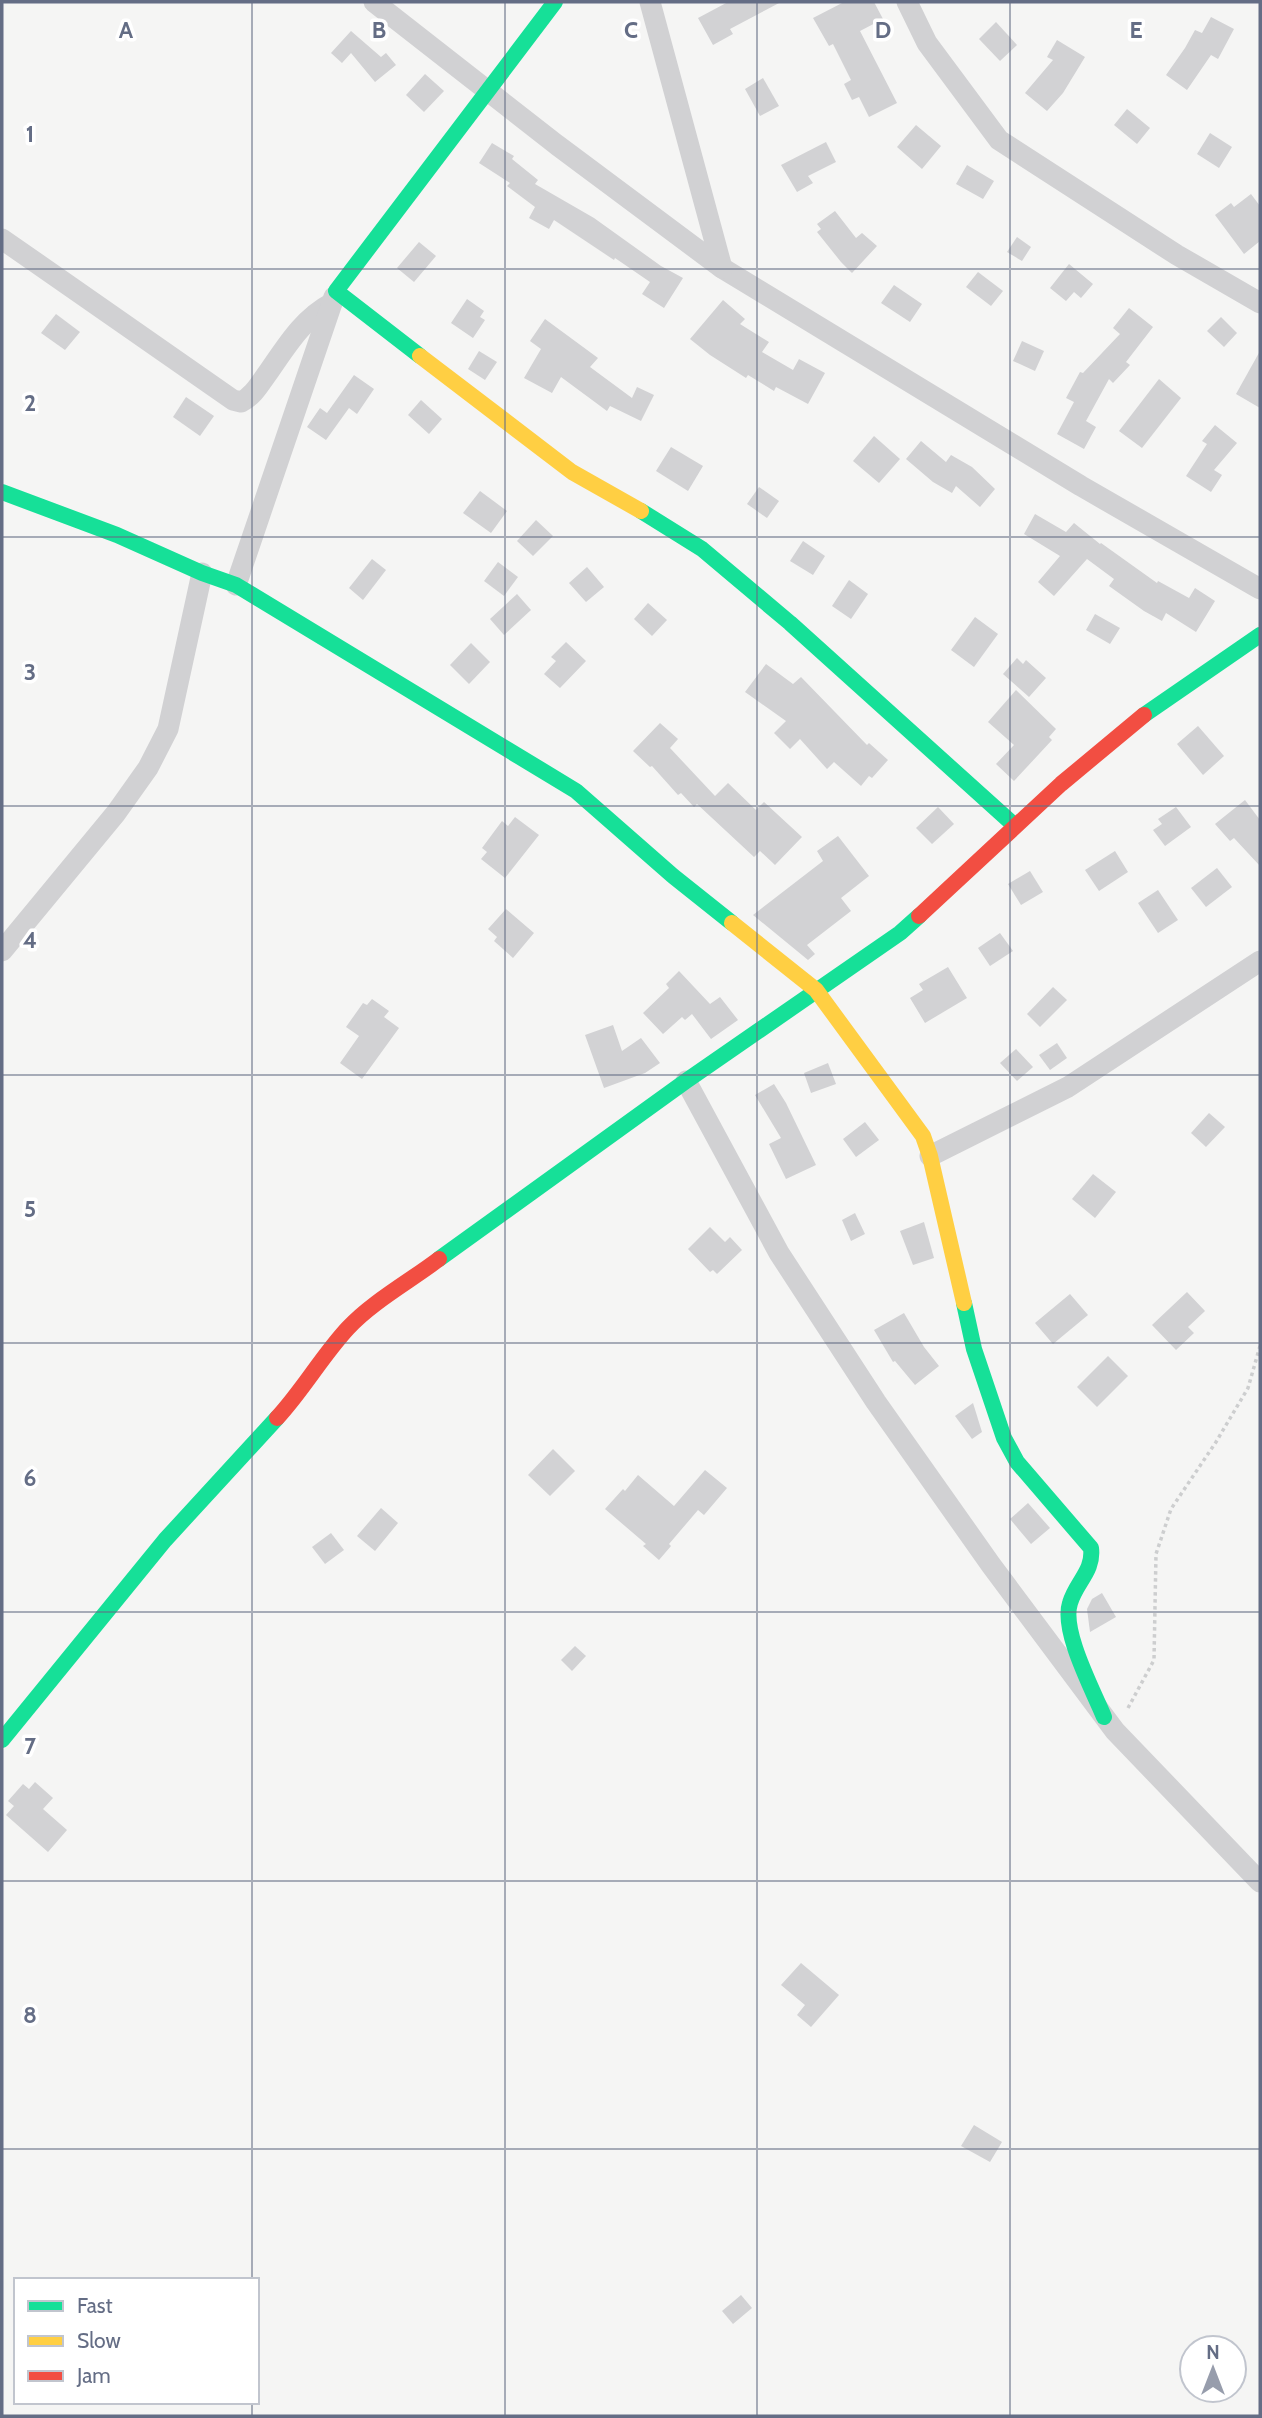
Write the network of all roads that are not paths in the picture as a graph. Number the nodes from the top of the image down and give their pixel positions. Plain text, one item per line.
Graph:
1 (374, 2) edge
2 (555, 2) edge
3 (650, 2) edge
4 (906, 2) edge
5 (489, 92) junction
6 (2, 239) edge
7 (722, 268) junction
8 (334, 297) junction
9 (1260, 303) edge
10 (2, 492) edge
11 (202, 572) junction
12 (236, 585) junction
13 (1260, 589) edge
14 (1260, 635) edge
15 (1014, 825) junction
16 (2, 951) edge
17 (1260, 961) edge
18 (816, 990) junction
19 (686, 1081) junction
20 (930, 1156) junction
21 (1110, 1724) junction
22 (2, 1740) edge
23 (1260, 1882) edge

1 - 5 street
2 - 5 street
3 - 7 street
4 - 9 street
5 - 7 street
5 - 8 street
6 - 8 street
7 - 13 street
8 - 12 street
8 - 15 street
10 - 11 street
11 - 12 street
11 - 16 street
12 - 18 street
14 - 15 street
15 - 18 street
17 - 20 street
18 - 19 street
18 - 20 street
19 - 21 street
19 - 22 street
20 - 21 street
21 - 23 street

